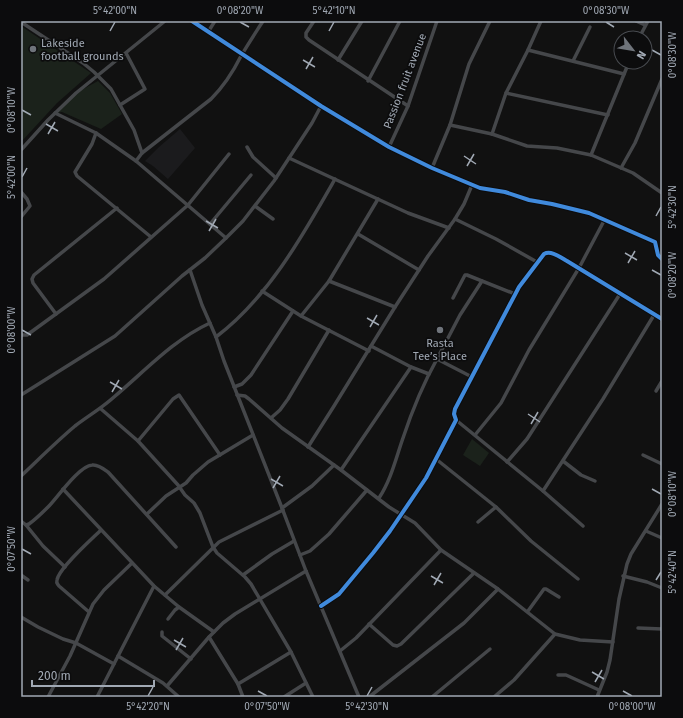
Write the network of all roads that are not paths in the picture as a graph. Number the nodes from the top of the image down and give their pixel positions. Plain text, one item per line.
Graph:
1 (165, 21) edge
2 (192, 21) edge
3 (215, 21) edge
4 (263, 21) edge
5 (314, 21) edge
6 (362, 21) edge
7 (400, 21) edge
8 (432, 21) edge
9 (490, 21) edge
10 (542, 21) edge
11 (636, 21) edge
12 (648, 21) edge
13 (21, 22) edge
14 (437, 22) edge
15 (645, 25) junction
16 (590, 27) dead end
17 (643, 30) edge
18 (208, 32) junction
19 (528, 50) junction
20 (126, 53) junction
21 (242, 55) junction
22 (338, 60) junction
23 (573, 61) junction
24 (626, 70) edge
25 (624, 74) junction
26 (98, 76) junction
27 (662, 79) edge
28 (368, 81) junction
29 (506, 93) junction
30 (120, 105) junction
31 (321, 106) junction
32 (408, 106) junction
33 (55, 113) junction
34 (608, 114) junction
35 (450, 125) junction
36 (96, 133) junction
37 (492, 134) junction
38 (247, 147) dead end
39 (389, 147) junction
40 (21, 150) edge
41 (142, 153) junction
42 (229, 154) dead end
43 (591, 155) junction
44 (289, 158) junction
45 (136, 160) junction
46 (432, 168) junction
47 (621, 168) junction
48 (251, 175) dead end
49 (276, 178) junction
50 (335, 179) junction
51 (472, 185) junction
52 (21, 192) edge
53 (662, 193) edge
54 (378, 199) junction
55 (188, 205) junction
56 (255, 206) junction
57 (117, 208) junction
58 (21, 217) edge
59 (273, 219) dead end
60 (455, 219) junction
61 (605, 219) junction
62 (210, 224) junction
63 (449, 228) junction
64 (358, 234) junction
65 (151, 237) junction
66 (226, 238) junction
67 (662, 259) edge
68 (537, 262) junction
69 (579, 268) junction
70 (190, 270) junction
71 (420, 270) junction
72 (329, 280) junction
73 (482, 281) junction
74 (262, 291) junction
75 (515, 294) junction
76 (620, 294) junction
77 (453, 298) dead end
78 (395, 307) junction
79 (293, 311) junction
80 (56, 314) junction
81 (654, 315) junction
82 (301, 316) junction
83 (662, 319) edge
84 (210, 324) junction
85 (329, 330) junction
86 (21, 335) edge
87 (216, 338) junction
88 (371, 346) junction
89 (369, 351) junction
90 (437, 359) junction
91 (411, 367) junction
92 (429, 374) junction
93 (472, 377) junction
94 (662, 381) edge
95 (234, 387) junction
96 (656, 391) dead end
97 (21, 395) edge
98 (237, 395) junction
99 (101, 409) junction
100 (271, 418) junction
101 (456, 420) junction
102 (253, 435) junction
103 (475, 435) junction
104 (138, 442) junction
105 (308, 447) junction
106 (220, 455) junction
107 (643, 455) dead end
108 (436, 459) junction
109 (563, 461) junction
110 (507, 462) junction
111 (662, 464) edge
112 (334, 465) junction
113 (341, 470) junction
114 (21, 476) edge
115 (596, 481) dead end
116 (180, 488) junction
117 (63, 489) junction
118 (367, 490) junction
119 (543, 490) junction
120 (379, 498) junction
121 (662, 504) edge
122 (496, 507) junction
123 (283, 509) junction
124 (147, 514) junction
125 (401, 514) junction
126 (21, 521) edge
127 (478, 522) dead end
128 (26, 525) junction
129 (583, 526) dead end
130 (101, 530) junction
131 (646, 531) junction
132 (662, 538) edge
133 (294, 541) junction
134 (176, 547) dead end
135 (213, 547) junction
136 (440, 550) junction
137 (300, 555) junction
138 (132, 563) junction
139 (65, 567) junction
140 (306, 571) junction
141 (474, 573) junction
142 (21, 575) edge
143 (243, 575) junction
144 (623, 576) junction
145 (578, 579) dead end
146 (28, 580) dead end
147 (154, 586) junction
148 (662, 588) edge
149 (498, 589) junction
150 (165, 595) junction
151 (559, 597) dead end
152 (260, 599) junction
153 (321, 606) junction
154 (179, 607) junction
155 (528, 611) junction
156 (89, 612) junction
157 (21, 617) edge
158 (168, 620) dead end
159 (369, 624) junction
160 (638, 628) dead end
161 (662, 629) edge
162 (162, 632) dead end
163 (214, 632) junction
164 (556, 634) junction
165 (209, 637) junction
166 (612, 642) junction
167 (76, 644) junction
168 (490, 649) dead end
169 (340, 651) junction
170 (290, 652) junction
171 (118, 656) junction
172 (191, 659) junction
173 (114, 664) junction
174 (558, 675) dead end
175 (306, 683) junction
176 (238, 684) junction
177 (167, 686) junction
178 (599, 690) junction
179 (48, 697) edge
180 (97, 697) edge
181 (179, 697) edge
182 (244, 697) edge
183 (284, 697) edge
184 (314, 697) edge
185 (360, 697) edge
186 (369, 697) edge
187 (432, 697) edge
188 (494, 697) edge
189 (597, 697) edge

1 - 20 street
2 - 18 street
3 - 18 street
4 - 21 street
5 - 22 street
6 - 22 street
7 - 28 street
8 - 14 street
9 - 35 street
10 - 19 street
11 - 15 street
12 - 15 street
13 - 26 street
14 - 32 street, Passion fruit avenue
15 - 17 street
16 - 23 street
18 - 21 street
19 - 23 street
19 - 29 street
20 - 26 street
20 - 30 street
21 - 31 street
21 - 41 street
22 - 28 street
23 - 25 street
24 - 25 street
25 - 34 street
26 - 30 street
26 - 33 street
27 - 47 street
28 - 32 street
29 - 34 street
29 - 37 street
30 - 41 street
31 - 39 street
31 - 44 street
32 - 39 street, Passion fruit avenue
33 - 36 street
33 - 40 street
34 - 43 street
35 - 37 street
35 - 46 street
36 - 45 street
36 - 57 street
37 - 43 street
38 - 49 street
39 - 46 street
41 - 45 street
42 - 55 street
43 - 47 street
44 - 49 street
44 - 50 street
45 - 55 street
46 - 51 street
47 - 53 street
48 - 62 street
49 - 56 street
50 - 54 street
50 - 74 street
51 - 60 street
51 - 61 street
52 - 58 street
54 - 63 street
54 - 64 street
55 - 62 street
55 - 65 street
56 - 59 street
56 - 66 street
57 - 65 street
57 - 80 street
60 - 63 street
60 - 68 street
61 - 67 street
61 - 69 street
62 - 66 street
63 - 71 street
64 - 71 street
64 - 72 street
65 - 80 street
66 - 70 street
68 - 69 street
68 - 75 street
69 - 76 street
69 - 103 street
70 - 84 street
70 - 97 street
71 - 78 street
72 - 78 street
72 - 82 street
73 - 75 street
73 - 77 street
73 - 90 street
74 - 79 street
74 - 87 street
75 - 93 street
76 - 81 street
76 - 110 street
78 - 88 street
79 - 82 street
79 - 95 street
80 - 86 street
81 - 83 street
81 - 109 street
82 - 85 street
84 - 87 street
84 - 99 street
85 - 89 street
85 - 100 street
87 - 95 street
88 - 89 street
88 - 91 street
89 - 105 street
90 - 92 street
90 - 93 street
91 - 92 street
91 - 113 street
92 - 120 street
93 - 101 street
94 - 96 street
95 - 98 street
98 - 100 street
98 - 102 street
99 - 104 street
99 - 114 street
100 - 105 street
101 - 103 street
101 - 108 street
102 - 106 street
102 - 123 street
103 - 110 street
104 - 106 street
104 - 116 street
105 - 112 street
106 - 116 street
107 - 111 street
108 - 122 street
108 - 125 street
109 - 115 street
109 - 119 street
110 - 119 street
112 - 113 street
112 - 123 street
113 - 118 street
116 - 124 street
116 - 135 street
117 - 124 street
117 - 128 street
117 - 130 street
118 - 120 street
118 - 137 street
119 - 129 street
120 - 125 street
121 - 131 street
122 - 127 street
122 - 145 street
123 - 133 street
123 - 135 street
124 - 134 street
125 - 136 street
125 - 153 street
126 - 128 street
128 - 139 street
130 - 138 street
130 - 139 street
131 - 132 street
131 - 144 street
133 - 137 street
133 - 143 street
135 - 143 street
135 - 150 street
136 - 141 street
136 - 159 street
137 - 140 street
138 - 147 street
138 - 156 street
139 - 156 street
140 - 152 street
140 - 153 street
141 - 149 street
141 - 159 street
142 - 146 street
143 - 152 street
144 - 148 street
144 - 166 street
147 - 150 street
147 - 171 street
149 - 155 street
149 - 186 street
150 - 154 street
151 - 155 street
152 - 163 street
152 - 170 street
153 - 169 street
154 - 158 street
154 - 163 street
155 - 164 street
156 - 167 street
157 - 167 street
159 - 169 street
160 - 161 street
162 - 172 street
163 - 165 street
164 - 166 street
164 - 188 street
165 - 172 street
165 - 176 street
166 - 178 street
167 - 173 street
167 - 179 street
168 - 187 street
169 - 185 street
170 - 175 street
170 - 176 street
171 - 173 street
171 - 177 street
172 - 177 street
173 - 180 street
174 - 178 street
175 - 183 street
175 - 184 street
176 - 182 street
177 - 181 street
178 - 189 street

